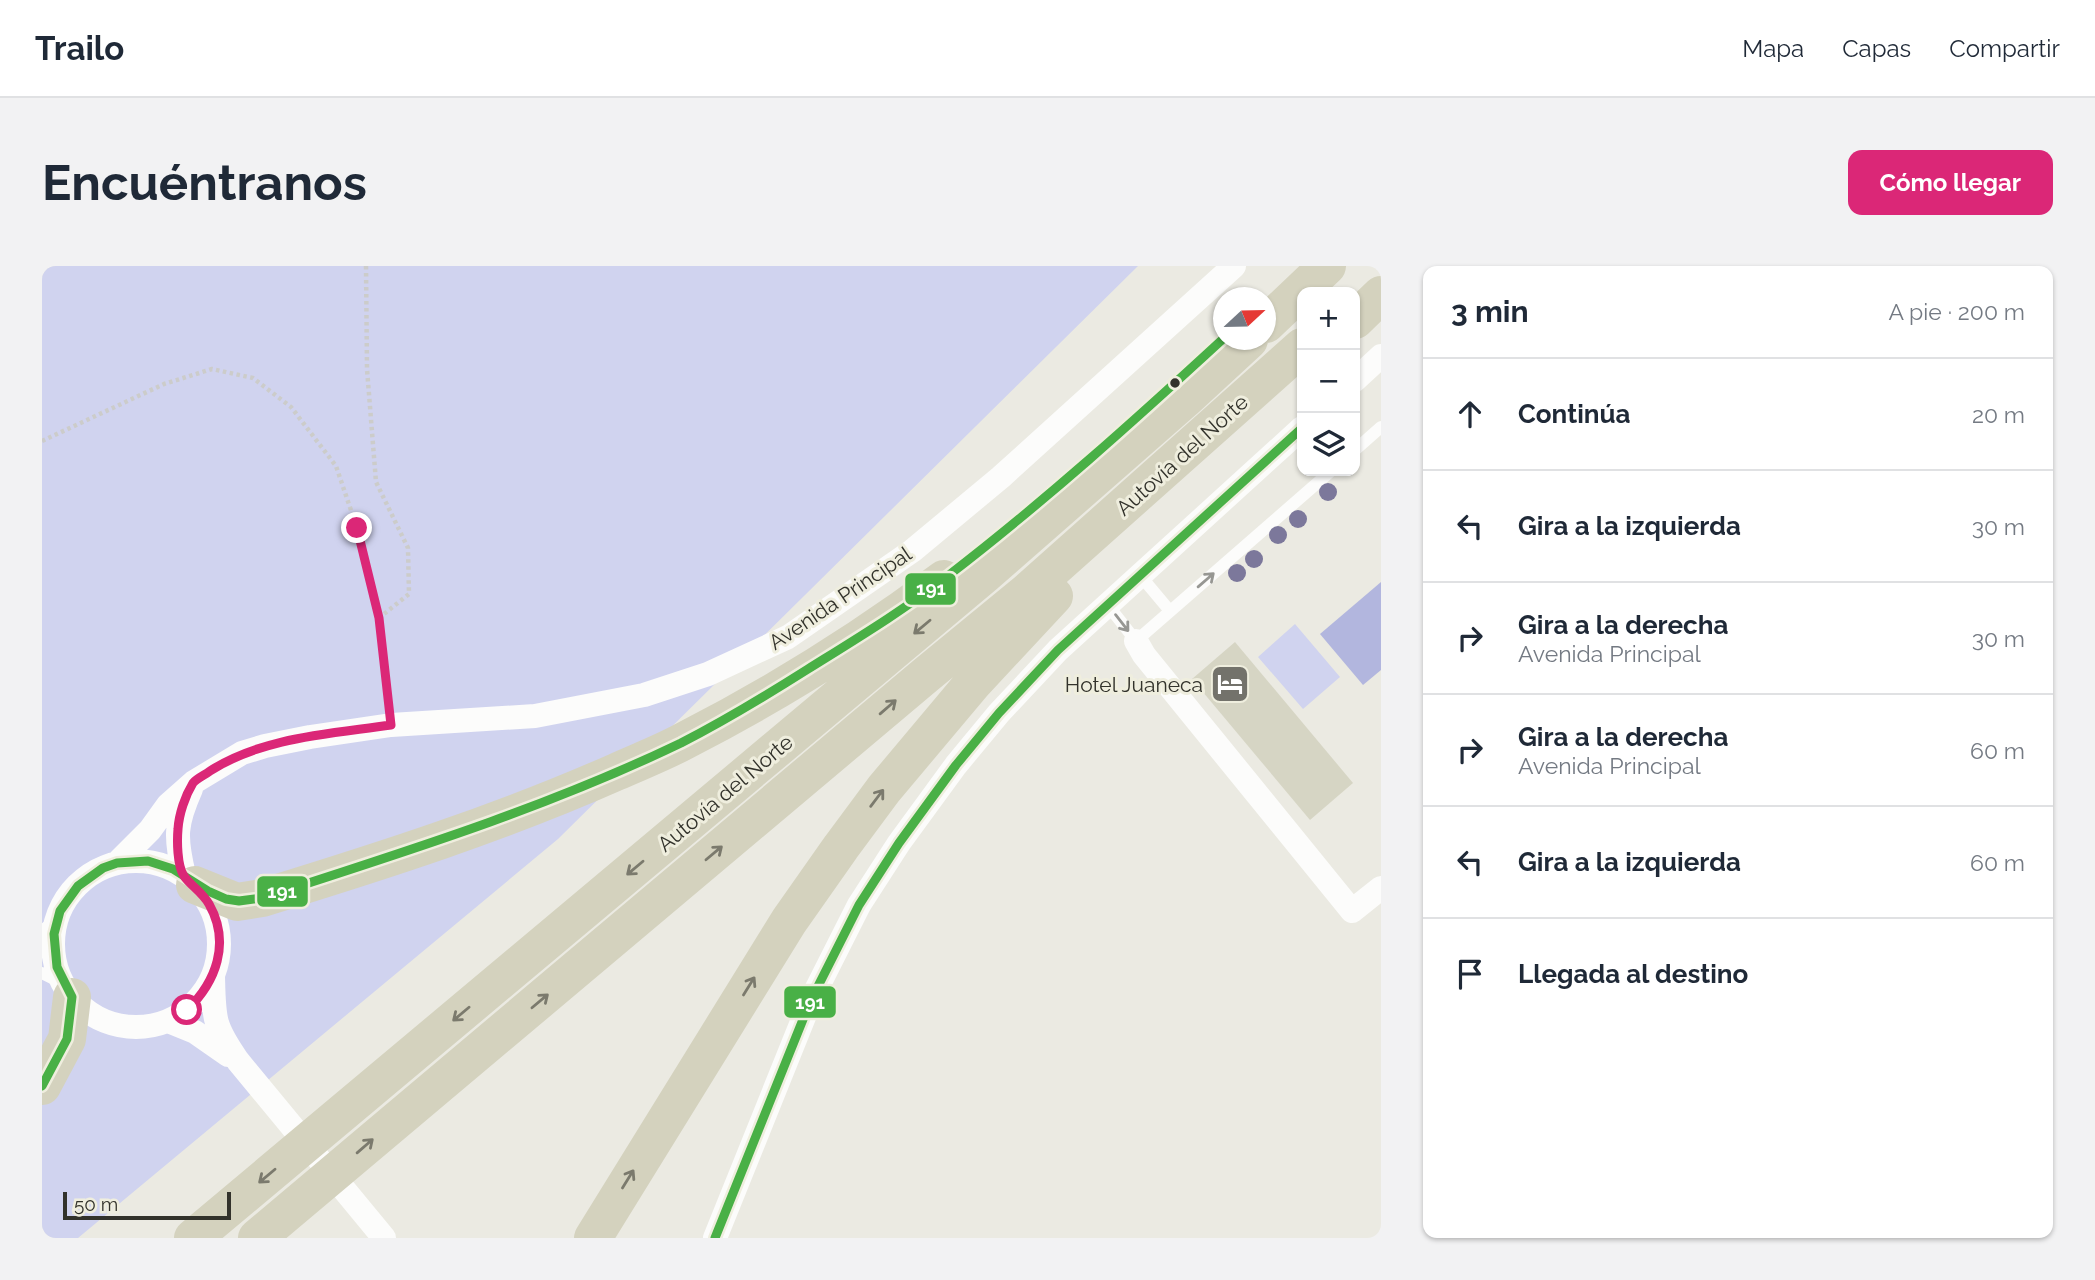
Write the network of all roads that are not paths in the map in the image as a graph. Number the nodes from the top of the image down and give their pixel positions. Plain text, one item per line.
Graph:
1 (1234, 266) edge
2 (1301, 266) edge
3 (1326, 266) edge
4 (1381, 273) edge
5 (1276, 289) edge
6 (1360, 293) edge
7 (1381, 295) edge
8 (1276, 314) edge
9 (1360, 315) edge
10 (1213, 347) edge
11 (1238, 350) edge
12 (1299, 350) edge
13 (1381, 356) edge
14 (1360, 375) edge
15 (1297, 376) edge
16 (1381, 427) edge
17 (1297, 432) edge
18 (1360, 446) edge
19 (1325, 476) edge
20 (1139, 574) junction
21 (1107, 604) junction
22 (1170, 611) junction
23 (1136, 641) junction
24 (194, 782) junction
25 (118, 862) junction
26 (189, 880) junction
27 (1380, 890) edge
28 (49, 925) edge
29 (213, 976) junction
30 (59, 985) edge
31 (168, 1021) junction
32 (237, 1061) junction
33 (42, 1086) edge
34 (194, 1238) edge
35 (257, 1238) edge
36 (384, 1238) edge
37 (593, 1238) edge
38 (715, 1238) edge

1 - 24 street, Avenida Principal
2 - 5 highway
3 - 8 highway
4 - 6 highway
7 - 9 highway
10 - 26 highway
11 -> 34 highway, Autovía del Norte
35 -> 12 highway, Autovía del Norte
13 - 14 street
37 -> 15 highway
16 - 18 lane
17 - 20 street
22 -> 19 lane
20 - 21 street
20 - 22 lane
21 -> 23 lane
21 - 38 street
22 - 23 lane
23 - 27 street
24 - 25 street, Avenida Principal
24 - 26 street
25 - 26 street
25 - 28 street
26 - 29 street
28 - 30 street
29 - 31 street
29 - 32 street
30 - 31 street
30 - 33 highway
31 - 32 street
32 - 36 street

